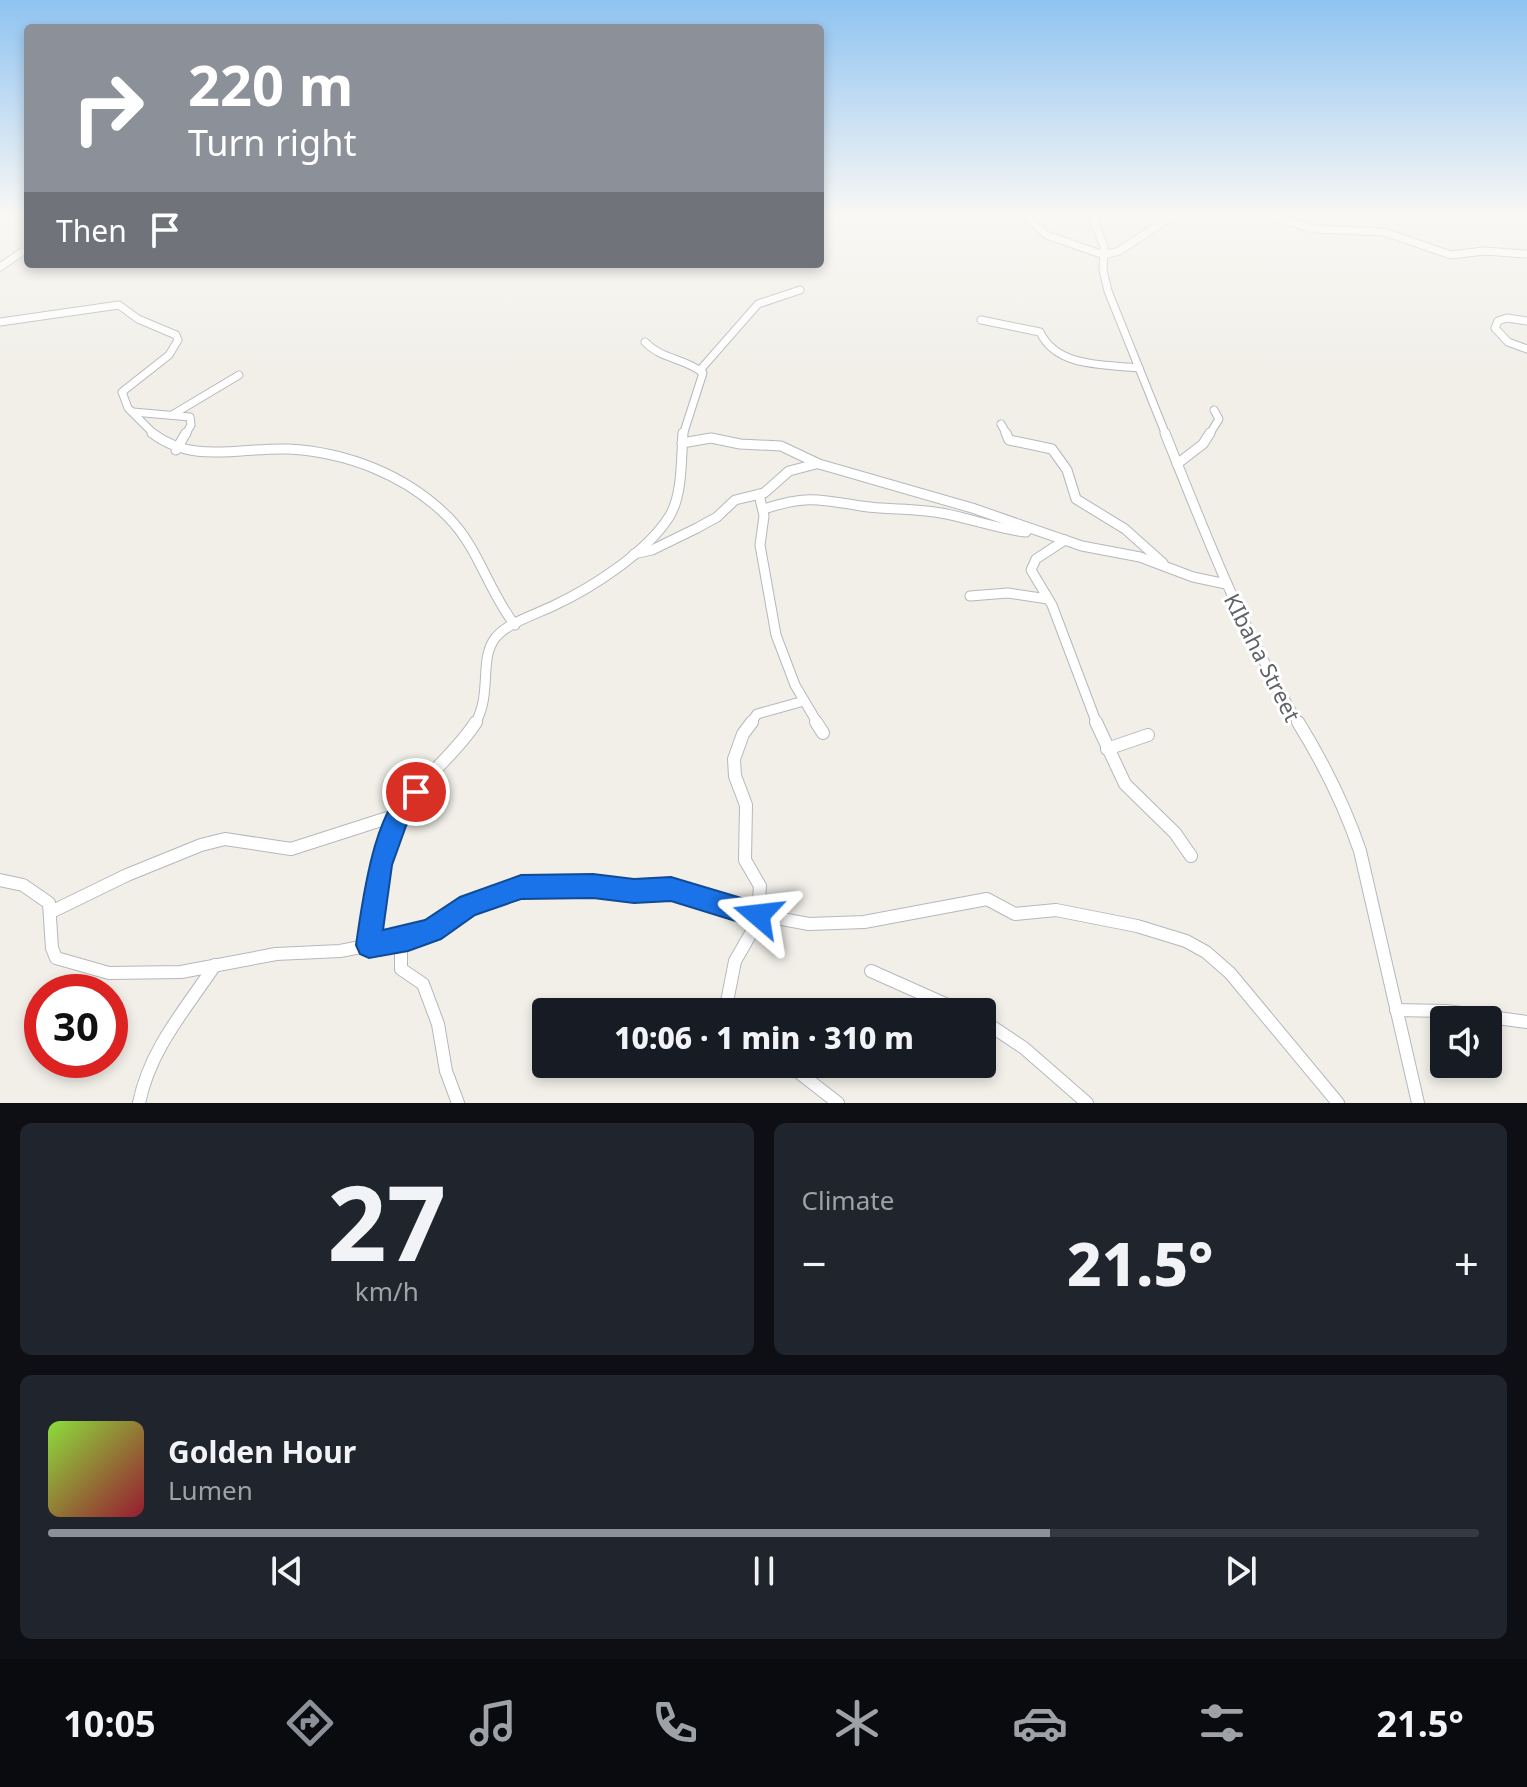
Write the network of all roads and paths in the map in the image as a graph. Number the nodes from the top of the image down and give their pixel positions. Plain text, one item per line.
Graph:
1 (1103, 266) edge
2 (800, 290) dead end
3 (981, 320) dead end
4 (1527, 321) edge
5 (0, 322) edge
6 (645, 342) dead end
7 (1527, 349) edge
8 (1139, 368) junction
9 (701, 369) junction
10 (239, 375) dead end
11 (1214, 410) dead end
12 (133, 412) junction
13 (172, 415) junction
14 (1001, 424) dead end
15 (682, 443) junction
16 (176, 450) junction
17 (819, 464) junction
18 (1177, 464) junction
19 (759, 494) junction
20 (764, 509) junction
21 (1037, 532) junction
22 (1065, 540) junction
23 (634, 554) junction
24 (1166, 566) junction
25 (1226, 584) junction
26 (970, 596) dead end
27 (1048, 599) junction
28 (515, 625) junction
29 (804, 701) junction
30 (823, 733) dead end
31 (1148, 735) dead end
32 (1107, 749) junction
33 (400, 814) junction
34 (1191, 856) dead end
35 (0, 880) edge
36 (51, 912) junction
37 (759, 916) junction
38 (401, 940) junction
39 (369, 945) junction
40 (215, 965) junction
41 (871, 971) dead end
42 (728, 998) edge
43 (932, 998) edge
44 (1396, 1010) junction
45 (1527, 1022) edge
46 (996, 1029) edge
47 (806, 1078) edge
48 (139, 1103) edge
49 (458, 1103) edge
50 (838, 1103) edge
51 (1087, 1103) edge
52 (1338, 1103) edge
53 (1418, 1103) edge

1 - 8 street, KIbaha Street
2 - 9 street
3 - 8 street
4 - 7 street
5 - 12 street
6 - 9 street
8 - 18 street, KIbaha Street
9 - 15 street
10 - 13 street
11 - 18 street
12 - 13 street
12 - 16 street
13 - 16 street
14 - 24 street
15 - 17 street
15 - 23 street
16 - 28 street
17 - 19 street
17 - 21 street
18 - 25 street, KIbaha Street
19 - 20 street
19 - 23 street
20 - 21 street
20 - 29 street
21 - 22 street
22 - 24 street
22 - 27 street
23 - 28 street
24 - 25 street
25 - 44 street, KIbaha Street
26 - 27 street
27 - 32 street
28 - 33 street
29 - 30 street
29 - 37 street
31 - 32 street
32 - 34 street
33 - 36 street
33 - 39 street
35 - 36 street
36 - 40 street
37 - 38 street
37 - 42 street
37 - 52 street
38 - 39 street
38 - 49 street
39 - 40 street
40 - 48 street
41 - 43 street
44 - 45 street
44 - 53 street, KIbaha Street
46 - 51 street
47 - 50 street

